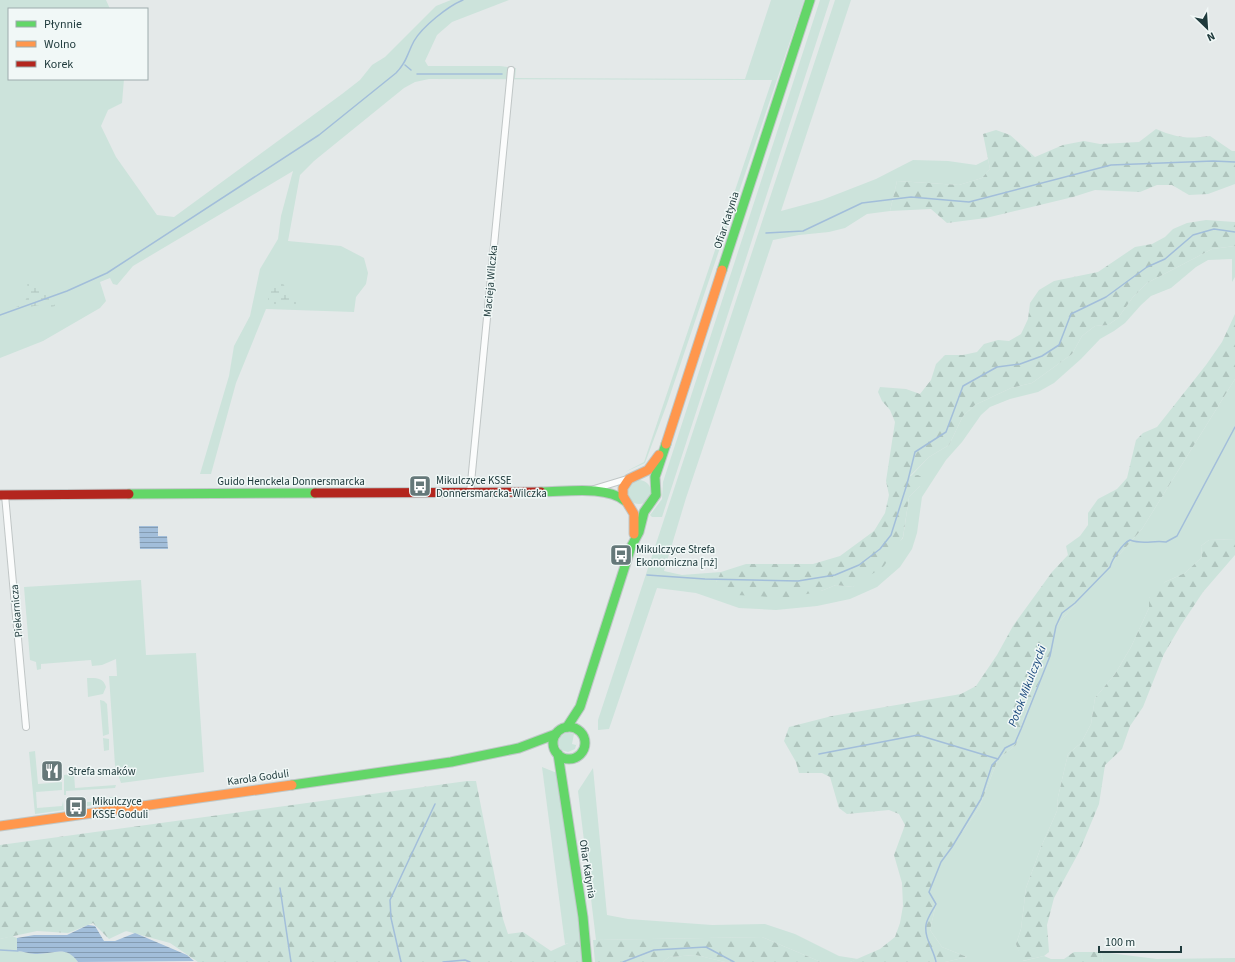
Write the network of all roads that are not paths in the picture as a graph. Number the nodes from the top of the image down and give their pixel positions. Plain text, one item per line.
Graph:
1 (810, 0) edge
2 (511, 70) dead end
3 (664, 447) junction
4 (640, 475) junction
5 (629, 479) junction
6 (655, 486) junction
7 (470, 492) junction
8 (581, 492) junction
9 (3, 495) edge
10 (627, 503) junction
11 (649, 505) junction
12 (632, 548) junction
13 (580, 707) junction
14 (26, 727) dead end
15 (567, 727) junction
16 (581, 733) junction
17 (556, 734) junction
18 (519, 748) junction
19 (556, 752) junction
20 (574, 757) junction
21 (563, 780) junction
22 (0, 826) edge
23 (587, 962) edge

1 - 3 street, Ofiar Katynia
2 - 7 street, Macieja Wilczka
3 - 4 street, Ofiar Katynia
3 - 6 street, Ofiar Katynia
4 - 5 street, Ofiar Katynia
4 - 6 street
5 - 8 street, Guido Henckela Donnersmarcka
5 - 10 street, Ofiar Katynia
6 - 11 street, Ofiar Katynia
7 - 8 street, Guido Henckela Donnersmarcka
7 - 9 street, Guido Henckela Donnersmarcka
8 - 10 street, Guido Henckela Donnersmarcka
9 - 14 street, Piekarnicza
10 - 11 street
10 - 12 street, Ofiar Katynia
11 - 12 street, Ofiar Katynia
12 - 13 street, Ofiar Katynia
13 - 15 street, Ofiar Katynia
13 - 16 street, Ofiar Katynia
15 - 16 street
15 - 17 street
16 - 20 street
17 - 18 street, Karola Goduli
17 - 19 street
18 - 19 street, Karola Goduli
18 - 22 street, Karola Goduli
19 - 20 street
19 - 21 street, Ofiar Katynia
20 - 21 street, Ofiar Katynia
21 - 23 street, Ofiar Katynia

